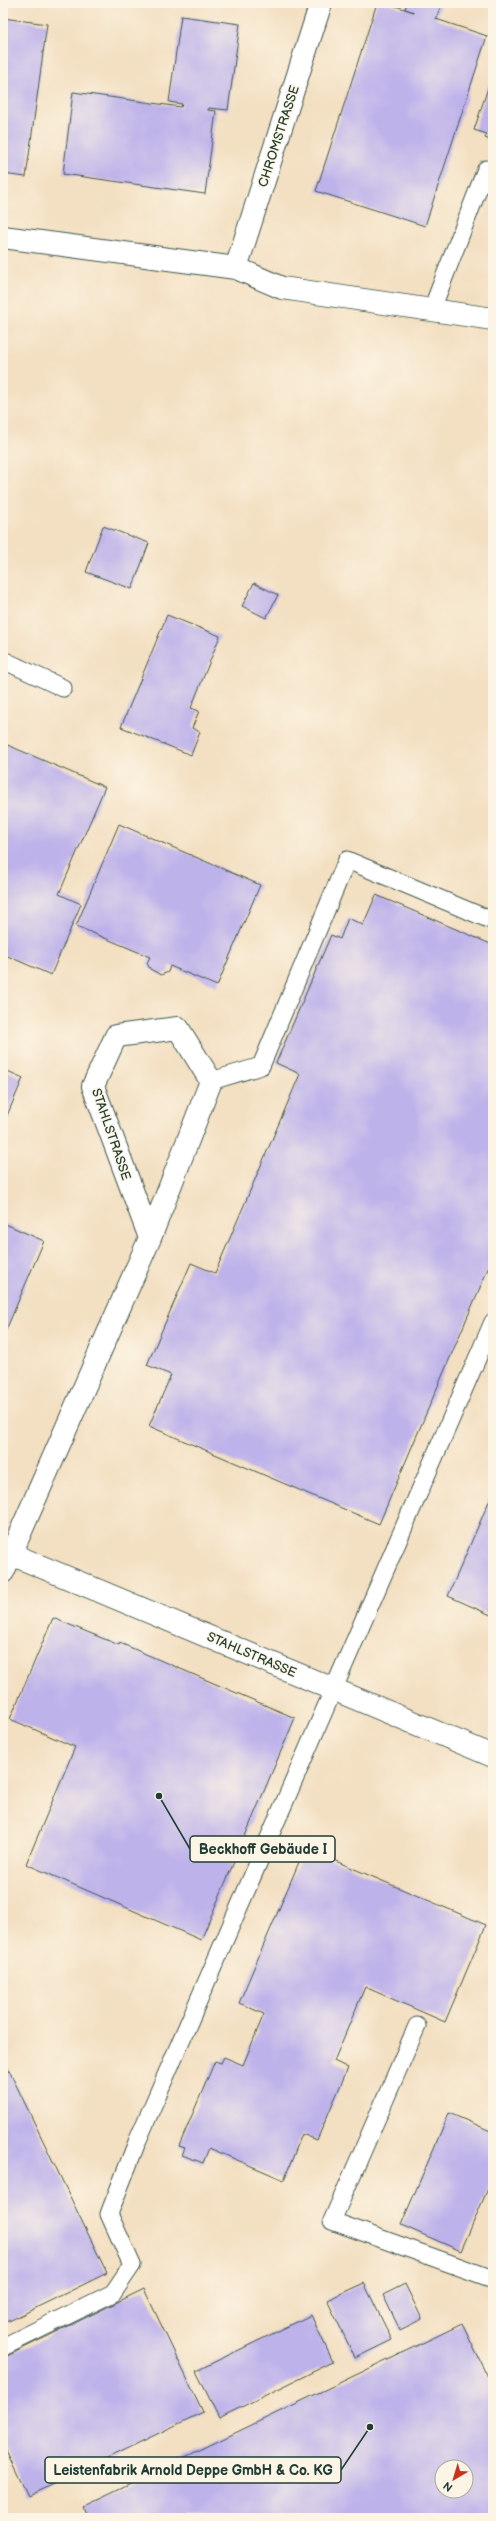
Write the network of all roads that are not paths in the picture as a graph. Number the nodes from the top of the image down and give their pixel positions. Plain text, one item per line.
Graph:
1 (321, 3) edge
2 (486, 169) dead end
3 (3, 236) edge
4 (236, 268) junction
5 (432, 309) junction
6 (493, 319) edge
7 (3, 660) edge
8 (63, 688) dead end
9 (493, 921) edge
10 (211, 1081) junction
11 (150, 1238) junction
12 (493, 1322) edge
13 (7, 1563) edge
14 (335, 1689) junction
15 (493, 1756) edge
16 (417, 2026) dead end
17 (493, 2279) edge
18 (3, 2347) edge

1 - 4 street, CHROMSTRASSE
2 - 5 lane
3 - 4 street
4 - 5 street
5 - 6 street
7 - 8 lane
9 - 10 lane
10 - 11 street, STAHLSTRASSE
10 - 11 street, STAHLSTRASSE
11 - 13 street, STAHLSTRASSE
12 - 14 lane
13 - 14 street, STAHLSTRASSE
14 - 15 street, STAHLSTRASSE
14 - 18 lane
16 - 17 lane

